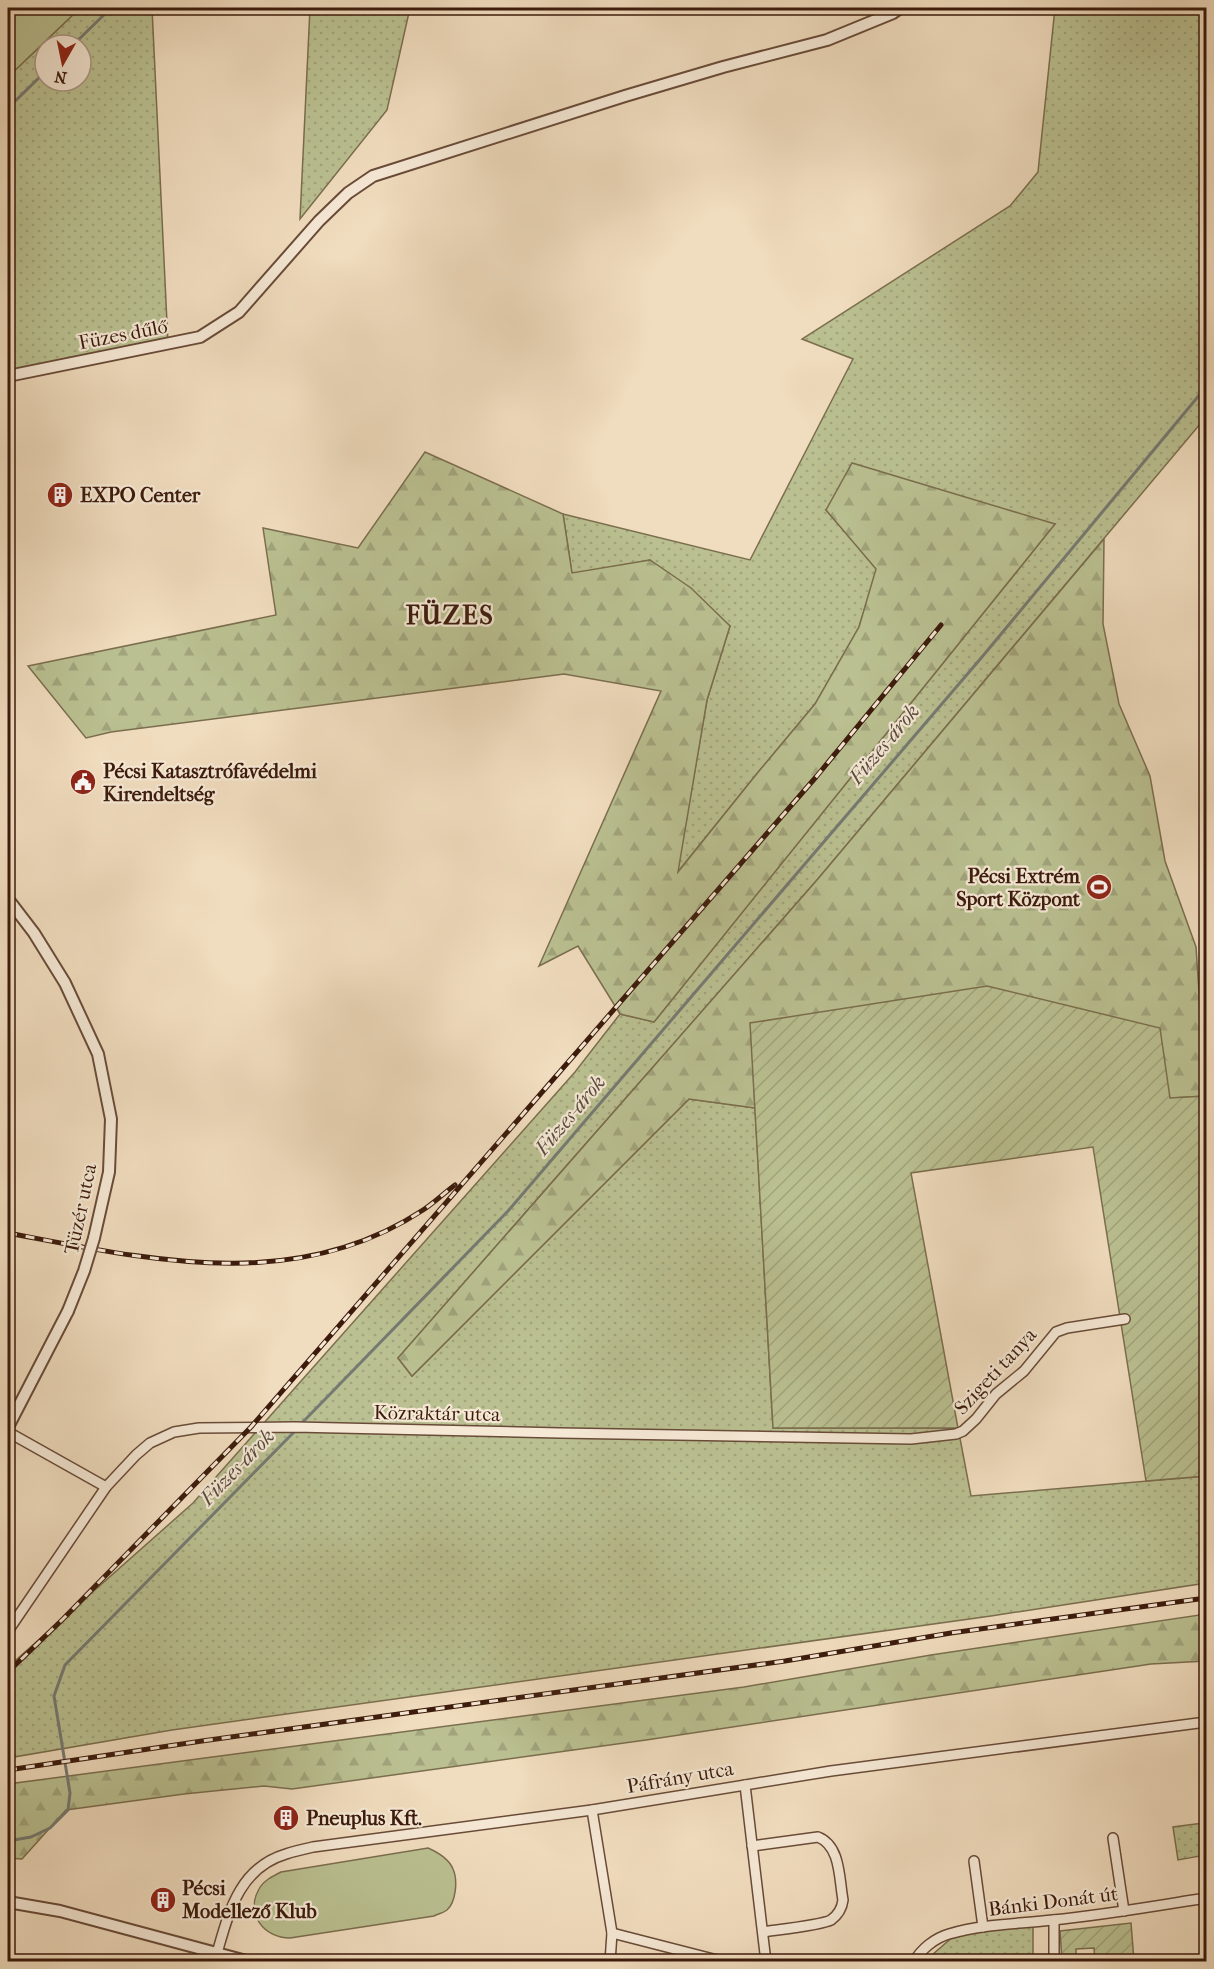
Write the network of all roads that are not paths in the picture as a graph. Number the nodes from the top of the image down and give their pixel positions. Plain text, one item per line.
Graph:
1 (900, 8) edge
2 (8, 376) edge
3 (8, 898) edge
4 (1125, 1319) dead end
5 (8, 1430) edge
6 (961, 1432) joint
7 (106, 1487) junction
8 (8, 1631) edge
9 (1206, 1722) edge
10 (745, 1785) junction
11 (592, 1810) junction
12 (1113, 1838) dead end
13 (752, 1846) junction
14 (974, 1861) dead end
15 (1206, 1898) edge
16 (8, 1902) edge
17 (1124, 1911) junction
18 (1054, 1920) junction
19 (982, 1927) junction
20 (763, 1932) junction
21 (612, 1933) junction
22 (217, 1953) junction
23 (250, 1962) edge
24 (610, 1962) edge
25 (725, 1962) edge
26 (766, 1962) edge
27 (914, 1962) edge
28 (1054, 1962) edge

1 - 2 street, Füzes dűlő
3 - 5 street, Tüzér utca, bridge
4 - 6 street, Szigeti tanya
5 - 7 street
6 - 7 street, Közraktár utca
7 - 8 street, Közraktár utca
9 - 10 street, Páfrány utca
10 - 11 street, Páfrány utca
10 - 13 street
11 - 21 street
11 - 22 street, Páfrány utca
12 - 17 street
13 - 20 street
13 - 20 street
14 - 19 street
15 - 17 street, Bánki Donát út
16 - 22 street
17 - 18 street, Bánki Donát út
18 - 19 street, Bánki Donát út
18 - 28 street
19 - 27 street, Bánki Donát út
20 - 26 street
21 - 24 street
21 - 25 street
22 - 23 street

